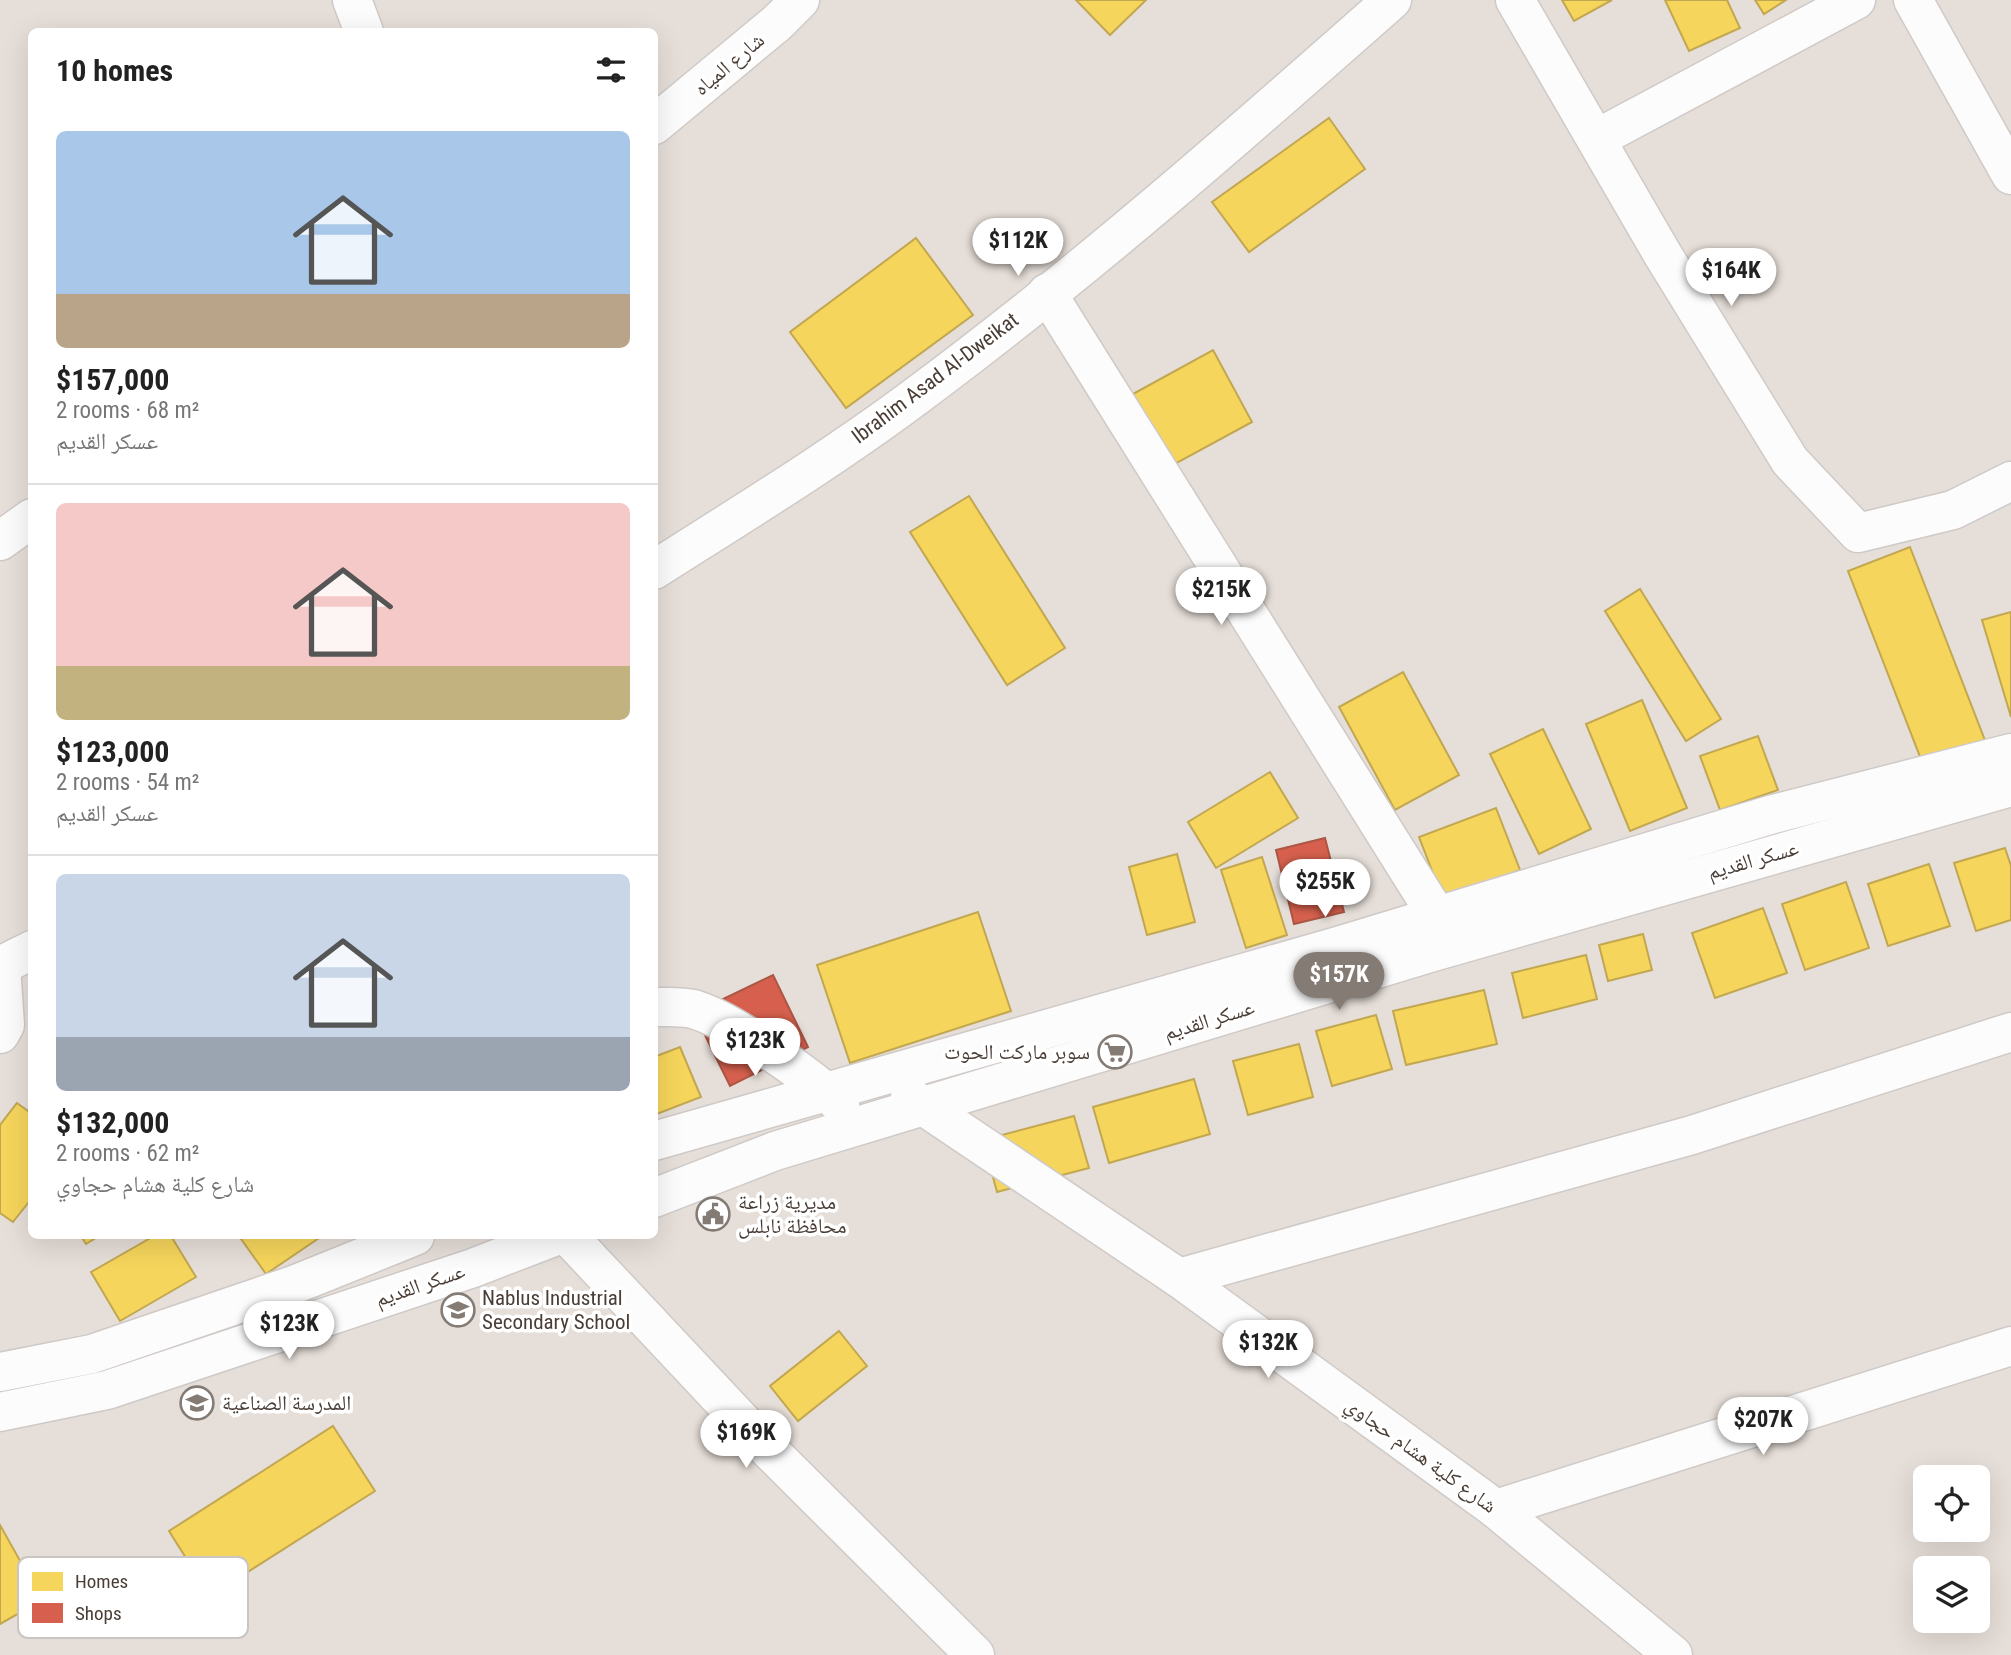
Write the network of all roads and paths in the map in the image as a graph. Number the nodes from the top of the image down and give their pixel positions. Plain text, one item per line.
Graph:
1 (352, 0) edge
2 (800, 0) edge
3 (1392, 0) edge
4 (1515, 0) edge
5 (1856, 0) edge
6 (1913, 0) edge
7 (362, 28) edge
8 (658, 122) edge
9 (1596, 139) junction
10 (2007, 163) edge
11 (1047, 293) junction
12 (2011, 481) edge
13 (28, 521) edge
14 (0, 541) edge
15 (658, 567) edge
16 (2011, 754) edge
17 (2011, 787) edge
18 (1435, 934) junction
19 (28, 952) edge
20 (0, 966) edge
21 (658, 1007) edge
22 (12, 1029) edge
23 (2011, 1032) edge
24 (882, 1078) junction
25 (828, 1093) junction
26 (925, 1106) junction
27 (863, 1125) junction
28 (658, 1140) edge
29 (658, 1196) edge
30 (408, 1239) edge
31 (548, 1239) edge
32 (571, 1239) edge
33 (1179, 1278) junction
34 (2011, 1346) edge
35 (0, 1372) edge
36 (0, 1412) edge
37 (1496, 1509) junction
38 (975, 1655) edge
39 (1673, 1655) edge

1 - 7 street
2 - 8 street, شارع المياه
3 - 11 street, Ibrahim Asad Al-Dweikat
4 - 9 street
5 - 9 street
6 - 10 street
9 - 12 street
11 - 15 street, Ibrahim Asad Al-Dweikat
11 - 18 street
13 - 14 street
16 - 18 street, عسكر القديم
17 - 18 street, عسكر القديم
18 - 24 street, عسكر القديم
18 - 26 street, عسكر القديم
19 - 20 street
20 - 22 street
21 - 25 street
23 - 33 street
24 - 25 street, عسكر القديم
24 - 26 street, شارع كلية هشام حجاوي
25 - 27 street
25 - 28 street, عسكر القديم
26 - 27 street, عسكر القديم
26 - 33 street, شارع كلية هشام حجاوي
27 - 29 street, عسكر القديم
30 - 35 street
31 - 36 street, عسكر القديم
32 - 38 street
33 - 37 street, شارع كلية هشام حجاوي
34 - 37 street
37 - 39 street, شارع كلية هشام حجاوي

